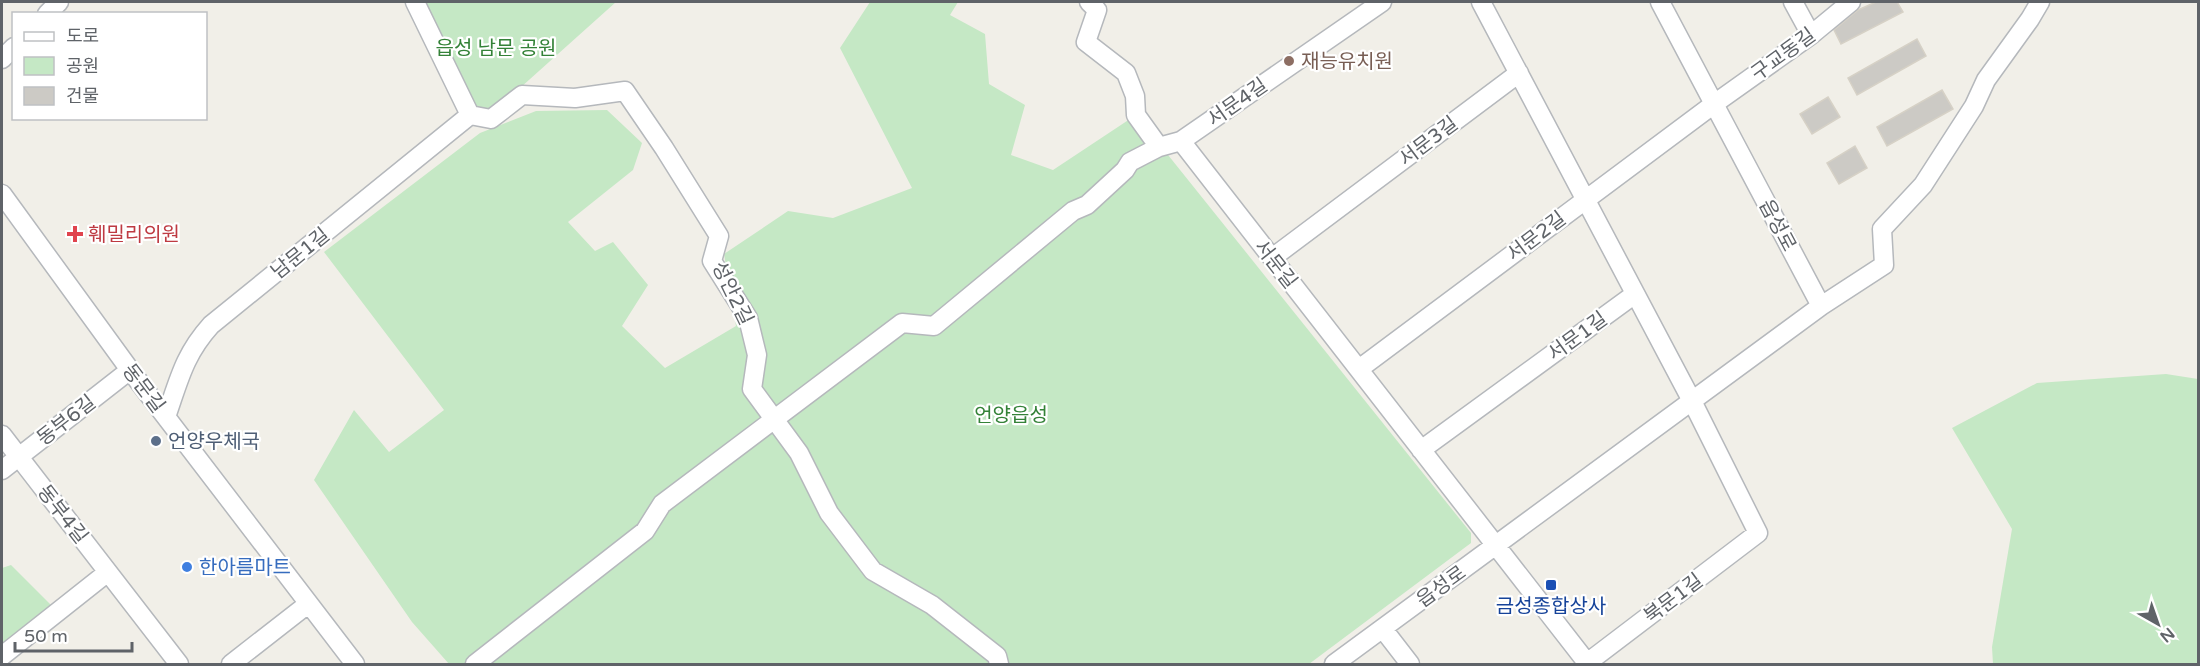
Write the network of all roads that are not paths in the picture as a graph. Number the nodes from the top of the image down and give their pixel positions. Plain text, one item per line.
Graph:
1 (415, 2) edge
2 (1382, 2) edge
3 (1481, 2) edge
4 (1660, 2) edge
5 (1793, 2) edge
6 (1851, 2) edge
7 (2040, 2) edge
8 (1099, 4) edge
9 (1811, 35) junction
10 (1519, 73) junction
11 (1714, 104) junction
12 (470, 115) junction
13 (1181, 141) junction
14 (1159, 147) junction
15 (2, 194) edge
16 (1585, 199) junction
17 (1272, 258) junction
18 (1635, 294) junction
19 (1821, 306) junction
20 (1359, 369) junction
21 (130, 370) junction
22 (1692, 401) junction
23 (166, 417) junction
24 (774, 420) junction
25 (2, 435) edge
26 (1421, 450) junction
27 (18, 457) junction
28 (2, 470) edge
29 (1496, 546) junction
30 (108, 572) junction
31 (308, 604) junction
32 (1383, 629) junction
33 (2, 656) edge
34 (998, 660) edge
35 (179, 664) edge
36 (231, 664) edge
37 (355, 664) edge
38 (475, 664) edge
39 (1334, 664) edge
40 (1410, 664) edge
41 (1588, 664) edge

1 - 12 street
2 - 13 street, 서문4길
3 - 10 street
4 - 11 street, 읍성로
5 - 9 street
6 - 9 street, 구교동길
7 - 19 street
8 - 14 street
9 - 11 street, 구교동길
10 - 16 street
10 - 17 street, 서문3길
11 - 16 street, 서문2길
11 - 19 street, 읍성로
12 - 23 street, 남문1길
12 - 24 street, 성안2길
13 - 14 street
13 - 17 street, 서문길
14 - 24 street
15 - 21 street, 동문길
16 - 18 street
16 - 20 street, 서문2길
17 - 20 street, 서문길
18 - 22 street
18 - 26 street, 서문1길
19 - 22 street, 읍성로
20 - 26 street, 서문길
21 - 23 street, 동문길
21 - 27 street, 동부6길
22 - 29 street, 읍성로
22 - 41 street, 북문1길
23 - 31 street, 동문길
24 - 34 street, 성안2길
24 - 38 street
25 - 27 street, 동부4길
26 - 29 street, 서문길
27 - 28 street, 동부6길
27 - 30 street, 동부4길
29 - 32 street, 읍성로
29 - 41 street, 북문1길
30 - 33 street
30 - 35 street, 동부4길
31 - 36 street
31 - 37 street, 동문길
32 - 39 street, 읍성로
32 - 40 street

